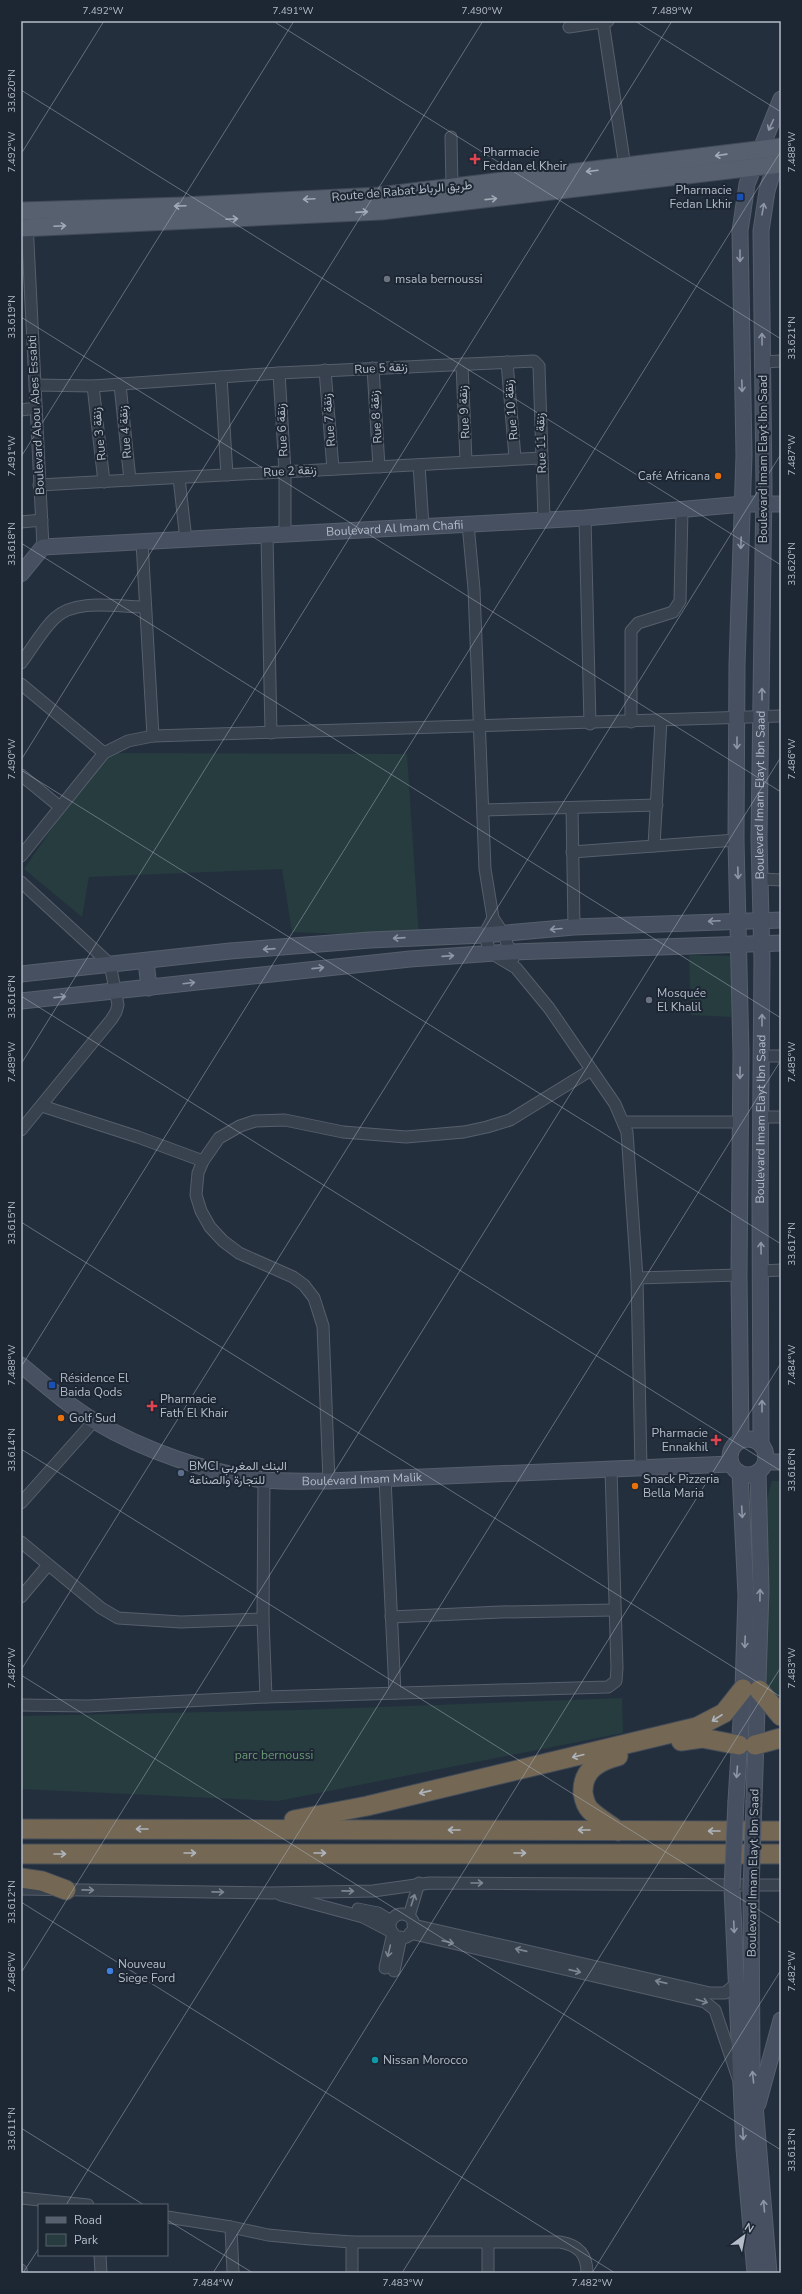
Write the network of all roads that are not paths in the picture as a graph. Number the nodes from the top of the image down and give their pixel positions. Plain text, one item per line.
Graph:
1 (605, 21) edge
2 (569, 27) dead end
3 (781, 99) edge
4 (451, 137) dead end
5 (781, 147) edge
6 (760, 150) junction
7 (778, 165) edge
8 (625, 167) junction
9 (752, 168) junction
10 (452, 187) junction
11 (24, 219) edge
12 (781, 361) edge
13 (507, 362) junction
14 (763, 362) junction
15 (462, 364) junction
16 (539, 366) joint
17 (373, 368) junction
18 (325, 370) junction
19 (279, 373) junction
20 (221, 377) junction
21 (35, 385) junction
22 (120, 385) junction
23 (93, 386) junction
24 (36, 408) junction
25 (21, 410) edge
26 (515, 458) junction
27 (541, 458) junction
28 (466, 461) junction
29 (419, 465) junction
30 (379, 467) junction
31 (333, 469) junction
32 (285, 471) junction
33 (227, 475) junction
34 (179, 478) junction
35 (130, 480) junction
36 (104, 482) junction
37 (39, 485) junction
38 (744, 504) junction
39 (764, 504) junction
40 (781, 504) edge
41 (682, 510) junction
42 (584, 518) junction
43 (42, 520) junction
44 (544, 520) junction
45 (21, 522) edge
46 (468, 524) junction
47 (423, 526) junction
48 (285, 534) junction
49 (267, 536) junction
50 (186, 540) junction
51 (142, 542) junction
52 (43, 547) junction
53 (21, 574) edge
54 (144, 607) junction
55 (21, 663) edge
56 (21, 684) edge
57 (762, 716) junction
58 (781, 716) edge
59 (737, 717) junction
60 (661, 720) junction
61 (631, 722) junction
62 (590, 724) junction
63 (480, 727) junction
64 (271, 733) junction
65 (153, 736) junction
66 (104, 753) junction
67 (21, 775) edge
68 (657, 806) junction
69 (60, 807) junction
70 (572, 808) junction
71 (484, 810) junction
72 (736, 840) junction
73 (654, 846) junction
74 (572, 852) junction
75 (21, 856) edge
76 (760, 879) junction
77 (781, 880) edge
78 (21, 882) edge
79 (493, 918) junction
80 (761, 920) junction
81 (781, 920) edge
82 (738, 921) junction
83 (574, 927) junction
84 (503, 933) junction
85 (484, 934) junction
86 (781, 943) edge
87 (739, 944) junction
88 (761, 944) junction
89 (511, 952) junction
90 (491, 953) junction
91 (146, 961) junction
92 (110, 964) junction
93 (516, 968) junction
94 (21, 974) edge
95 (149, 988) junction
96 (116, 992) junction
97 (21, 1001) edge
98 (762, 1056) junction
99 (781, 1056) edge
100 (591, 1070) junction
101 (42, 1106) junction
102 (781, 1117) edge
103 (761, 1118) junction
104 (624, 1122) junction
105 (740, 1122) junction
106 (21, 1130) edge
107 (203, 1161) junction
108 (781, 1270) edge
109 (761, 1271) junction
110 (739, 1275) junction
111 (636, 1278) junction
112 (21, 1365) edge
113 (94, 1422) junction
114 (741, 1440) junction
115 (761, 1445) junction
116 (781, 1462) edge
117 (762, 1467) junction
118 (641, 1468) junction
119 (736, 1468) junction
120 (611, 1470) junction
121 (385, 1478) junction
122 (264, 1480) junction
123 (329, 1481) junction
124 (21, 1503) edge
125 (21, 1542) edge
126 (48, 1565) junction
127 (21, 1597) edge
128 (614, 1610) junction
129 (391, 1617) junction
130 (263, 1619) junction
131 (751, 1690) junction
132 (395, 1693) junction
133 (266, 1697) junction
134 (21, 1705) edge
135 (781, 1716) edge
136 (781, 1738) edge
137 (747, 1745) junction
138 (179, 1829) junction
139 (21, 1830) edge
140 (618, 1831) junction
141 (781, 1831) edge
142 (21, 1854) edge
143 (781, 1854) edge
144 (21, 1878) edge
145 (419, 1884) junction
146 (781, 1885) edge
147 (21, 1889) edge
148 (66, 1890) junction
149 (271, 1893) junction
150 (401, 1928) junction
151 (389, 1969) dead end
152 (737, 1983) junction
153 (781, 2020) edge
154 (740, 2080) junction
155 (756, 2111) junction
156 (21, 2198) edge
157 (78, 2204) edge
158 (168, 2217) edge
159 (231, 2227) junction
160 (352, 2242) junction
161 (488, 2243) junction
162 (100, 2256) edge
163 (21, 2270) edge
164 (22, 2273) edge
165 (101, 2273) edge
166 (233, 2273) edge
167 (352, 2273) edge
168 (488, 2273) edge
169 (587, 2273) edge
170 (755, 2273) edge
171 (769, 2273) edge

1 - 2 street
1 - 8 street
3 -> 6 street, Boulevard Imam Elayt Ibn Saad
4 - 10 street
5 - 6 main road, Route de Rabat طريق الرباط
5 - 7 street, Boulevard Imam Elayt Ibn Saad
6 -> 8 main road, Route de Rabat طريق الرباط
6 - 9 street, Boulevard Imam Elayt Ibn Saad
7 - 9 main road, Route de Rabat طريق الرباط
14 -> 7 street, Boulevard Imam Elayt Ibn Saad
8 -> 10 main road, Route de Rabat طريق الرباط
11 -> 9 main road, Route de Rabat طريق الرباط
9 -> 38 street, Boulevard Imam Elayt Ibn Saad
10 -> 11 main road, Route de Rabat طريق الرباط
11 - 21 street, Boulevard Abou Abes Essabti
12 - 14 street
13 - 15 street, Rue 5 زنقة
13 - 16 street, Rue 5 زنقة
13 - 26 street, Rue 10 زنقة
14 - 39 street, Boulevard Imam Elayt Ibn Saad
15 - 17 street, Rue 5 زنقة
15 - 28 street, Rue 9 زنقة
16 - 27 street, Rue 11 زنقة
17 - 18 street, Rue 5 زنقة
17 - 30 street, Rue 8 زنقة
18 - 19 street, Rue 5 زنقة
18 - 31 street, Rue 7 زنقة
19 - 20 street, Rue 5 زنقة
19 - 32 street, Rue 6 زنقة
20 - 22 street, Rue 5 زنقة
20 - 33 street
21 - 23 street, Rue 5 زنقة
21 - 24 street, Boulevard Abou Abes Essabti
22 - 23 street, Rue 5 زنقة
22 - 35 street, Rue 4 زنقة
23 - 36 street, Rue 3 زنقة
24 - 25 street
24 - 37 street, Boulevard Abou Abes Essabti
26 - 27 street, Rue 2 زنقة
26 - 28 street, Rue 2 زنقة
27 - 44 street, Rue 11 زنقة
28 - 29 street, Rue 2 زنقة
29 - 30 street, Rue 2 زنقة
29 - 47 street
30 - 31 street, Rue 2 زنقة
31 - 32 street, Rue 2 زنقة
32 - 33 street, Rue 2 زنقة
32 - 48 street, Rue 6 زنقة
33 - 34 street, Rue 2 زنقة
34 - 35 street, Rue 2 زنقة
34 - 50 street
35 - 36 street, Rue 2 زنقة
36 - 37 street, Rue 2 زنقة
37 - 43 street, Boulevard Abou Abes Essabti
38 - 39 street, Boulevard Al Imam Chafii
38 - 41 street, Boulevard Al Imam Chafii
38 -> 59 street, Boulevard Imam Elayt Ibn Saad
39 - 40 street, Boulevard Al Imam Chafii
57 -> 39 street, Boulevard Imam Elayt Ibn Saad
41 - 42 street, Boulevard Al Imam Chafii
41 - 61 street
42 - 44 street, Boulevard Al Imam Chafii
42 - 62 street
43 - 45 street
43 - 52 street, Boulevard Abou Abes Essabti
44 - 46 street, Boulevard Al Imam Chafii
46 - 47 street, Boulevard Al Imam Chafii
46 - 63 street
47 - 48 street, Boulevard Al Imam Chafii
48 - 49 street, Boulevard Al Imam Chafii
49 - 50 street, Boulevard Al Imam Chafii
49 - 64 street
50 - 51 street, Boulevard Al Imam Chafii
51 - 52 street, Boulevard Al Imam Chafii
51 - 54 street
52 - 53 street
54 - 55 street
54 - 65 street
56 - 66 street
57 - 58 street
57 - 59 street
57 - 76 street, Boulevard Imam Elayt Ibn Saad
59 - 60 street
59 -> 72 street, Boulevard Imam Elayt Ibn Saad
60 - 61 street
60 - 68 street
61 - 62 street
62 - 63 street
63 - 64 street
63 - 71 street
64 - 65 street
65 - 66 street
66 - 69 street
67 - 69 street
68 - 70 street
68 - 73 street
69 - 75 street
70 - 71 street
70 - 74 street
71 - 79 street
72 - 73 street
72 -> 82 street, Boulevard Imam Elayt Ibn Saad
73 - 74 street
74 - 83 street
76 - 77 street
76 - 80 street, Boulevard Imam Elayt Ibn Saad
78 - 92 street
79 - 84 street
79 - 85 street
80 - 81 street
80 - 82 street
80 - 88 street, Boulevard Imam Elayt Ibn Saad
82 -> 83 street
82 - 87 street, Boulevard Imam Elayt Ibn Saad
83 -> 84 street
84 - 85 street
84 - 89 street
85 - 90 street
85 -> 91 street
86 - 88 street
87 - 88 street
87 - 89 street
87 -> 105 street, Boulevard Imam Elayt Ibn Saad
98 -> 88 street, Boulevard Imam Elayt Ibn Saad
89 - 90 street
89 - 93 street
90 - 93 street
95 -> 90 street
91 - 92 street
91 - 95 street
92 - 94 street
92 - 96 street
93 - 100 street
95 - 96 street
97 -> 96 street
96 - 101 street
98 - 99 street
98 - 103 street, Boulevard Imam Elayt Ibn Saad
100 - 104 street
100 - 107 street
101 - 106 street
101 - 107 street
102 - 103 street
109 -> 103 street, Boulevard Imam Elayt Ibn Saad
104 - 105 street
104 - 111 street
105 - 110 street, Boulevard Imam Elayt Ibn Saad
107 - 123 street
108 - 109 street
115 -> 109 street, Boulevard Imam Elayt Ibn Saad
110 - 111 street
110 - 114 street, Boulevard Imam Elayt Ibn Saad
111 - 118 street
112 - 113 street, Boulevard Imam Malik
113 - 122 street, Boulevard Imam Malik
113 - 124 street
114 - 115 street
114 - 119 street
115 - 117 street
116 - 117 street
117 - 119 street
131 -> 117 street, Boulevard Imam Elayt Ibn Saad
118 - 119 street, Boulevard Imam Malik
118 - 120 street, Boulevard Imam Malik
119 -> 131 street, Boulevard Imam Elayt Ibn Saad
120 - 121 street, Boulevard Imam Malik
120 - 128 street
121 - 123 street, Boulevard Imam Malik
121 - 129 street
122 - 123 street, Boulevard Imam Malik
122 - 130 street
125 - 126 street
126 - 127 street
126 - 130 street
128 - 129 street
128 - 132 street
129 - 132 street
130 - 133 street
131 - 135 highway
131 - 137 street, Boulevard Imam Elayt Ibn Saad
131 -> 138 highway
132 - 133 street
133 - 134 street
136 - 137 highway
137 - 140 highway
137 -> 152 street, Boulevard Imam Elayt Ibn Saad, bridge
155 -> 137 street, Boulevard Imam Elayt Ibn Saad, bridge
138 -> 139 highway
140 -> 138 highway
141 -> 140 highway
142 -> 143 highway
144 - 148 highway
145 -> 146 street
149 -> 145 street
150 -> 145 street
147 - 148 street
148 -> 149 street
149 - 150 street
150 - 151 street
152 -> 150 street
150 -> 154 street
152 - 154 street, Boulevard Imam Elayt Ibn Saad
153 - 155 street
154 -> 170 street, Boulevard Imam Elayt Ibn Saad
171 -> 155 street, Boulevard Imam Elayt Ibn Saad
156 - 157 street
158 - 159 street
159 - 160 street
159 - 166 street
160 - 161 street
160 - 167 street
161 - 168 street
161 - 169 street
162 - 165 street
163 - 164 street

